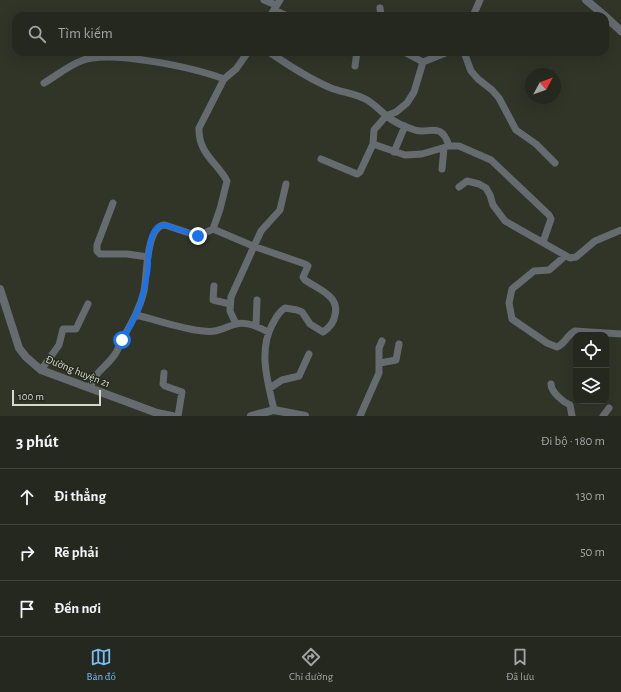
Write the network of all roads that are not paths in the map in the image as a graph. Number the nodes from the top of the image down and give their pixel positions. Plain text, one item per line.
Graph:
1 (264, 0) edge
2 (480, 0) edge
3 (586, 0) edge
4 (275, 8) edge
5 (380, 8) dead end
6 (380, 12) edge
7 (475, 12) edge
8 (600, 12) edge
9 (609, 20) edge
10 (621, 31) edge
11 (245, 56) edge
12 (276, 56) edge
13 (356, 56) edge
14 (412, 56) edge
15 (438, 56) edge
16 (465, 56) edge
17 (423, 62) junction
18 (355, 66) dead end
19 (224, 79) junction
20 (44, 83) dead end
21 (386, 116) junction
22 (405, 126) junction
23 (373, 144) junction
24 (446, 147) junction
25 (394, 152) junction
26 (321, 159) dead end
27 (555, 163) dead end
28 (442, 169) dead end
29 (286, 184) dead end
30 (459, 187) dead end
31 (113, 203) dead end
32 (213, 229) junction
33 (621, 230) edge
34 (542, 242) junction
35 (253, 246) junction
36 (565, 256) junction
37 (148, 257) junction
38 (214, 286) dead end
39 (0, 288) edge
40 (257, 300) dead end
41 (88, 304) dead end
42 (230, 304) junction
43 (136, 315) junction
44 (236, 324) junction
45 (256, 326) junction
46 (268, 332) junction
47 (621, 334) edge
48 (382, 341) dead end
49 (399, 344) dead end
50 (309, 354) dead end
51 (380, 363) junction
52 (41, 370) junction
53 (164, 373) dead end
54 (551, 384) dead end
55 (90, 388) junction
56 (270, 388) junction
57 (609, 408) dead end
58 (274, 410) junction
59 (172, 416) edge
60 (178, 416) edge
61 (251, 416) edge
62 (305, 416) edge
63 (360, 416) edge
64 (572, 416) edge
65 (603, 416) edge

1 - 4 street
2 - 7 street
3 - 8 street
5 - 6 street
9 - 10 street
11 - 19 street
12 - 21 street
13 - 18 street
14 - 17 street
15 - 17 street
16 - 27 street
17 - 21 street
19 - 20 street
19 - 32 street
21 - 22 street
21 - 23 street
22 - 24 street
22 - 25 street
23 - 25 street
23 - 26 street
24 - 25 street
24 - 28 street
24 - 34 street
29 - 35 street
30 - 34 street
31 - 37 street
32 - 35 street
32 - 37 street
33 - 36 street
34 - 36 street
35 - 42 street
35 - 46 street
36 - 47 street
37 - 43 street
38 - 42 street
39 - 52 street, Đường huyện 21
40 - 45 street
41 - 52 street
42 - 44 street
43 - 44 street
43 - 55 street
44 - 45 street
45 - 46 street
46 - 56 street
48 - 51 street
49 - 51 street
50 - 56 street
51 - 63 street
52 - 55 street, Đường huyện 21
53 - 60 street
54 - 64 street
55 - 59 street, Đường huyện 21
56 - 58 street
57 - 65 street
58 - 61 street
58 - 62 street

